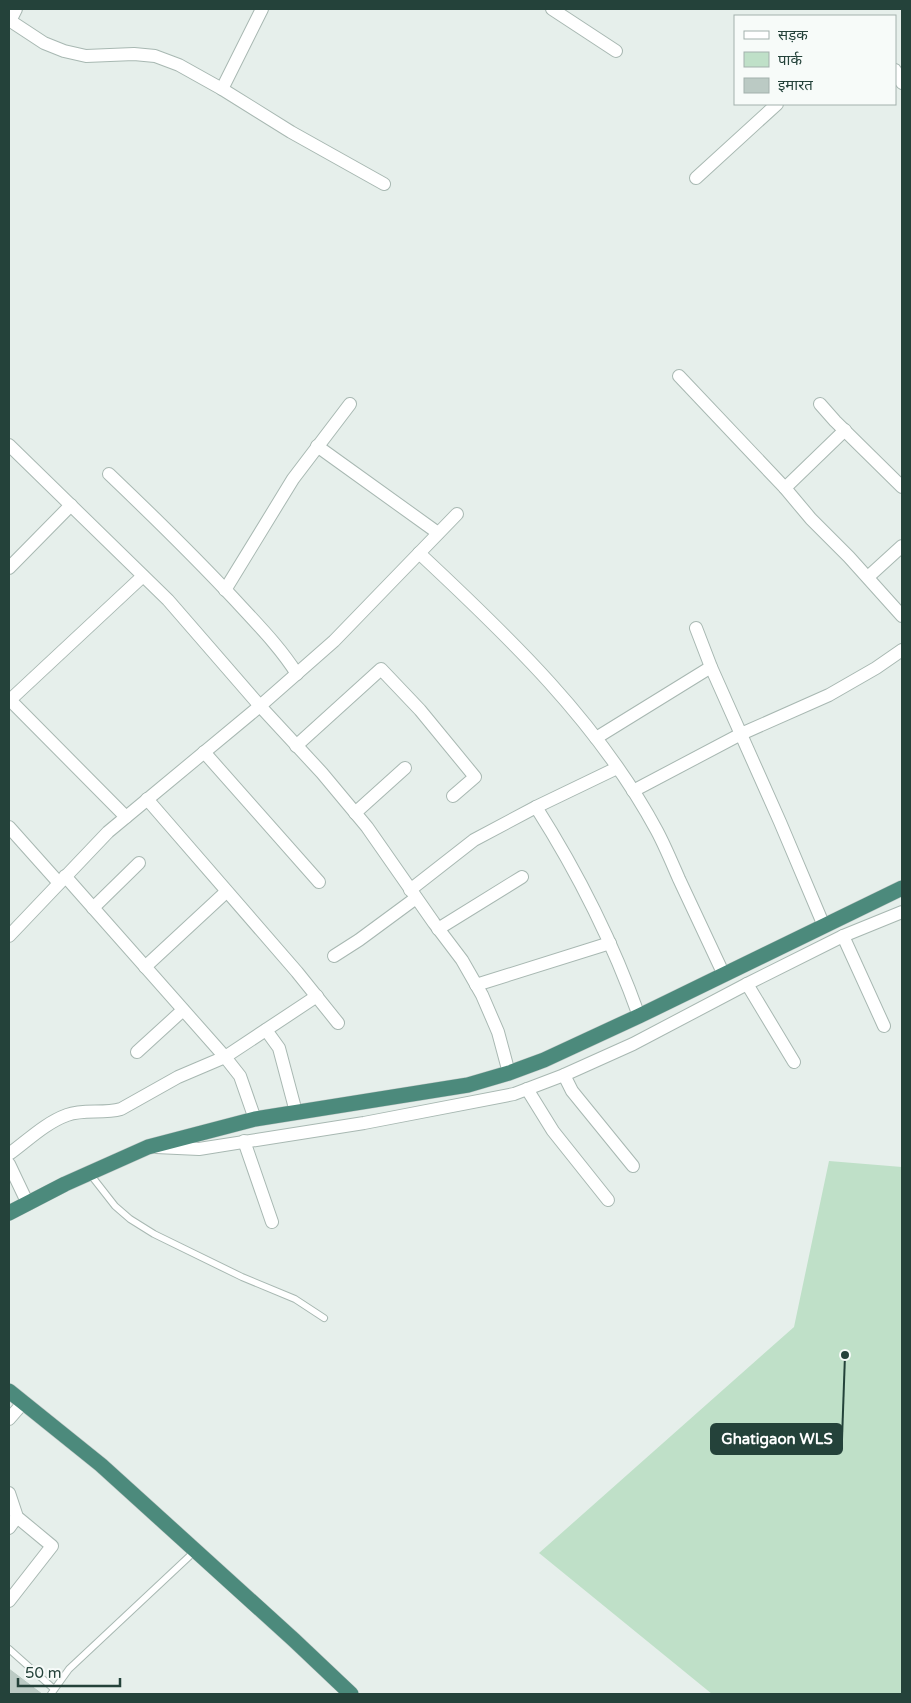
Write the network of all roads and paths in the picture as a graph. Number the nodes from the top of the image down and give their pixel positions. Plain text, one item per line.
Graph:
1 (16, 9) edge
2 (262, 9) edge
3 (552, 9) edge
4 (9, 20) edge
5 (616, 51) dead end
6 (896, 72) edge
7 (902, 83) edge
8 (222, 89) junction
9 (776, 105) edge
10 (696, 178) dead end
11 (384, 184) dead end
12 (679, 376) dead end
13 (350, 404) dead end
14 (820, 404) dead end
15 (845, 430) junction
16 (9, 445) edge
17 (317, 446) junction
18 (109, 474) dead end
19 (902, 486) edge
20 (785, 488) junction
21 (72, 505) junction
22 (457, 514) dead end
23 (438, 533) junction
24 (902, 546) edge
25 (419, 553) junction
26 (9, 568) edge
27 (143, 576) junction
28 (868, 577) junction
29 (225, 590) junction
30 (902, 616) edge
31 (696, 628) dead end
32 (902, 650) edge
33 (711, 667) junction
34 (297, 674) junction
35 (9, 699) edge
36 (260, 706) junction
37 (742, 734) junction
38 (596, 738) junction
39 (296, 746) junction
40 (204, 752) junction
41 (405, 768) dead end
42 (617, 768) junction
43 (633, 791) junction
44 (453, 796) dead end
45 (147, 799) junction
46 (536, 807) junction
47 (355, 812) junction
48 (126, 816) junction
49 (9, 827) edge
50 (139, 863) dead end
51 (522, 877) dead end
52 (62, 880) junction
53 (319, 882) dead end
54 (902, 888) edge
55 (226, 892) junction
56 (413, 894) junction
57 (93, 908) junction
58 (902, 912) edge
59 (824, 926) junction
60 (438, 929) junction
61 (9, 936) edge
62 (843, 936) junction
63 (610, 943) junction
64 (334, 956) dead end
65 (145, 967) junction
66 (724, 975) junction
67 (476, 984) junction
68 (747, 984) junction
69 (316, 996) junction
70 (183, 1010) junction
71 (639, 1016) junction
72 (338, 1023) dead end
73 (884, 1026) dead end
74 (266, 1030) junction
75 (136, 1052) dead end
76 (225, 1057) junction
77 (794, 1062) dead end
78 (509, 1073) junction
79 (564, 1074) junction
80 (527, 1089) junction
81 (296, 1112) junction
82 (255, 1119) junction
83 (244, 1141) junction
84 (148, 1147) junction
85 (9, 1154) edge
86 (9, 1164) edge
87 (633, 1166) dead end
88 (90, 1173) junction
89 (608, 1200) dead end
90 (28, 1204) junction
91 (9, 1212) edge
92 (272, 1222) dead end
93 (324, 1318) dead end
94 (9, 1391) edge
95 (23, 1403) junction
96 (9, 1419) edge
97 (9, 1493) edge
98 (17, 1518) junction
99 (9, 1528) edge
100 (196, 1550) junction
101 (9, 1601) edge
102 (9, 1649) edge
103 (329, 1673) junction
104 (52, 1692) edge
105 (338, 1694) edge
106 (351, 1694) edge

1 - 4 street
2 - 8 street
3 - 5 street
4 - 8 street
6 - 7 street
8 - 11 street
9 - 10 street
12 - 20 street
13 - 17 street
14 - 15 street
15 - 19 street
15 - 20 street
16 - 21 street
17 - 23 street
17 - 29 street
18 - 29 street
20 - 28 street
21 - 26 street
21 - 27 street
22 - 23 street
23 - 25 street
24 - 28 street
25 - 34 street
25 - 38 street
27 - 35 street
27 - 36 street
28 - 30 street
29 - 34 street
31 - 33 street
32 - 37 street
33 - 37 street
33 - 38 street
34 - 36 street
35 - 48 street
36 - 39 street
36 - 40 street
37 - 43 street
37 - 59 street
38 - 42 street
39 - 44 street
39 - 47 street
40 - 45 street
40 - 53 street
41 - 47 street
42 - 43 street
42 - 46 street
43 - 66 street
45 - 48 street
45 - 55 street
46 - 56 street
46 - 63 street
47 - 56 street
48 - 52 street
49 - 52 street
50 - 57 street
51 - 60 street
52 - 57 street
52 - 61 street
54 - 59 highway
55 - 65 street
55 - 69 street
56 - 60 street
56 - 64 street
57 - 65 street
58 - 62 street
59 - 66 highway
60 - 67 street
62 - 68 street
62 - 73 street
63 - 67 street
63 - 71 street
65 - 70 street
66 - 71 highway
67 - 78 street
68 - 77 street
68 - 79 street
69 - 72 street
69 - 74 street
70 - 75 street
70 - 76 street
71 - 78 highway
74 - 76 street
74 - 81 street
76 - 82 street
76 - 85 street
78 - 81 highway
79 - 80 street
79 - 87 street
80 - 83 street
80 - 89 street
81 - 82 highway
82 - 84 highway
83 - 84 street
83 - 92 street
84 - 88 highway
86 - 90 street
88 - 90 highway
88 - 93 lane
90 - 91 highway
94 - 95 highway
95 - 96 street
95 - 100 highway
97 - 98 street
98 - 99 street
98 - 101 street
100 - 103 highway
100 - 104 lane
102 - 104 lane
103 - 105 street
103 - 106 highway

